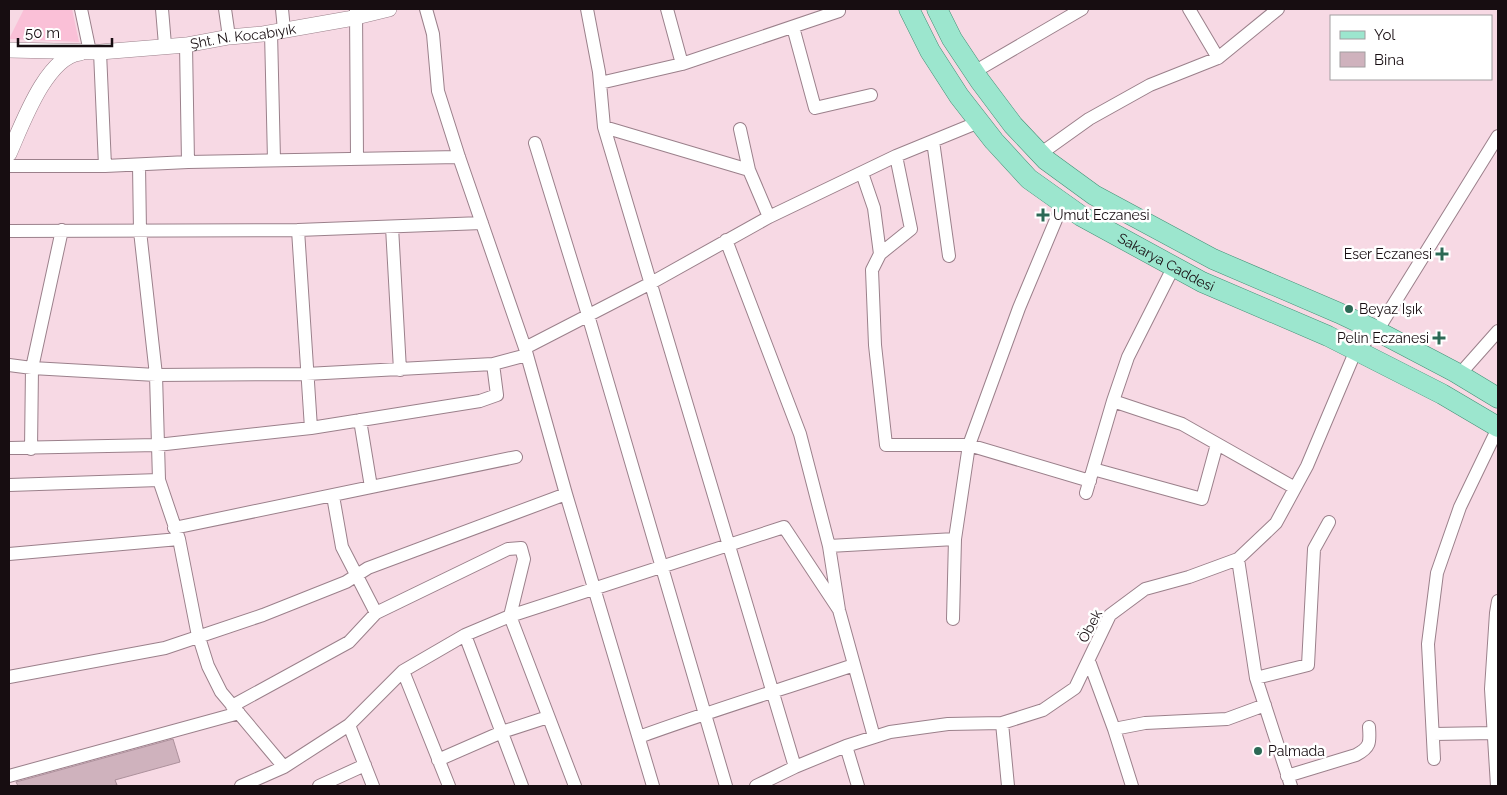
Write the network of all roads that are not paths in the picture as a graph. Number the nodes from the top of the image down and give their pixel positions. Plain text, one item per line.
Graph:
1 (81, 9) edge
2 (162, 9) edge
3 (225, 9) edge
4 (282, 9) edge
5 (389, 9) edge
6 (426, 9) edge
7 (587, 9) edge
8 (667, 9) edge
9 (909, 9) edge
10 (937, 9) edge
11 (1082, 9) edge
12 (1189, 9) edge
13 (1278, 9) edge
14 (840, 12) dead end
15 (356, 13) edge
16 (793, 27) junction
17 (278, 31) junction
18 (228, 36) junction
19 (166, 45) junction
20 (186, 45) junction
21 (9, 50) edge
22 (95, 52) junction
23 (1218, 58) junction
24 (682, 64) junction
25 (974, 72) junction
26 (600, 84) junction
27 (870, 95) dead end
28 (979, 122) junction
29 (604, 127) junction
30 (740, 129) dead end
31 (1498, 136) edge
32 (933, 141) junction
33 (535, 143) dead end
34 (9, 154) edge
35 (1040, 154) junction
36 (459, 156) junction
37 (896, 156) junction
38 (357, 158) junction
39 (274, 160) junction
40 (188, 162) junction
41 (139, 165) junction
42 (9, 166) edge
43 (105, 166) junction
44 (749, 170) junction
45 (862, 173) junction
46 (1063, 203) junction
47 (769, 217) junction
48 (482, 223) junction
49 (392, 227) junction
50 (62, 230) junction
51 (298, 230) junction
52 (9, 231) edge
53 (140, 231) junction
54 (726, 240) junction
55 (880, 254) junction
56 (948, 256) dead end
57 (1174, 266) junction
58 (651, 283) junction
59 (588, 315) junction
60 (1498, 331) edge
61 (1377, 332) junction
62 (1356, 350) junction
63 (526, 351) junction
64 (493, 364) junction
65 (9, 366) edge
66 (32, 368) junction
67 (400, 370) junction
68 (306, 374) junction
69 (156, 375) junction
70 (1459, 375) junction
71 (1498, 398) edge
72 (1113, 401) junction
73 (360, 420) junction
74 (1498, 427) edge
75 (310, 428) junction
76 (1217, 444) junction
77 (157, 445) junction
78 (969, 445) junction
79 (9, 448) edge
80 (30, 449) junction
81 (516, 457) dead end
82 (159, 480) junction
83 (1089, 481) junction
84 (9, 485) edge
85 (371, 487) junction
86 (1295, 488) junction
87 (566, 494) junction
88 (333, 496) junction
89 (1329, 522) dead end
90 (177, 533) junction
91 (955, 540) junction
92 (728, 546) junction
93 (829, 546) junction
94 (9, 554) edge
95 (1238, 559) junction
96 (662, 567) junction
97 (356, 576) junction
98 (595, 589) junction
99 (1498, 601) edge
100 (839, 610) junction
101 (376, 613) junction
102 (510, 616) junction
103 (953, 619) dead end
104 (465, 635) junction
105 (199, 637) junction
106 (1088, 661) junction
107 (854, 665) junction
108 (403, 670) junction
109 (9, 677) edge
110 (1256, 678) junction
111 (772, 693) junction
112 (1265, 705) junction
113 (236, 710) junction
114 (705, 713) junction
115 (548, 717) junction
116 (1002, 723) junction
117 (349, 725) junction
118 (1369, 727) dead end
119 (1114, 729) junction
120 (502, 732) junction
121 (1494, 733) junction
122 (1433, 734) junction
123 (639, 737) junction
124 (874, 737) junction
125 (846, 746) junction
126 (1434, 758) dead end
127 (438, 760) junction
128 (365, 766) junction
129 (284, 767) junction
130 (795, 767) junction
131 (9, 776) edge
132 (778, 781) edge
133 (1289, 781) edge
134 (240, 786) edge
135 (319, 786) edge
136 (373, 786) edge
137 (449, 786) edge
138 (522, 786) edge
139 (575, 786) edge
140 (653, 786) edge
141 (726, 786) edge
142 (756, 786) edge
143 (858, 786) edge
144 (1008, 786) edge
145 (1132, 786) edge
146 (1497, 786) edge

1 - 22 street
2 - 19 street
3 - 18 street
4 - 17 street
5 - 15 street, Şht. N. Kocabıyık
6 - 36 street
7 - 26 street
8 - 24 street
9 - 28 main road, Sakarya Caddesi
10 - 25 main road, Sakarya Caddesi
11 - 25 street
12 - 23 street
13 - 23 street
14 - 16 street
15 - 17 street, Şht. N. Kocabıyık
15 - 38 street
16 - 24 street
16 - 27 street
17 - 18 street, Şht. N. Kocabıyık
17 - 39 street
18 - 20 street, Şht. N. Kocabıyık
19 - 20 street, Şht. N. Kocabıyık
19 - 22 street, Şht. N. Kocabıyık
20 - 40 street
21 - 22 street, Şht. N. Kocabıyık
22 - 34 street
22 - 43 street
23 - 35 street
24 - 26 street
25 - 35 main road, Sakarya Caddesi
26 - 29 street
28 - 32 street
28 - 46 main road, Sakarya Caddesi
29 - 44 street
29 - 58 street
30 - 44 street
31 - 61 street, Öbek
32 - 37 street
32 - 56 street
33 - 59 street
35 - 61 main road, Sakarya Caddesi
36 - 38 street
36 - 48 street
37 - 45 street
37 - 55 street
38 - 39 street
39 - 40 street
40 - 41 street
41 - 43 street
41 - 53 street
42 - 43 street
44 - 47 street
45 - 47 street
45 - 55 street
46 - 57 main road, Sakarya Caddesi
46 - 78 street
47 - 54 street
48 - 49 street
48 - 63 street
49 - 51 street
49 - 67 street
50 - 52 street
50 - 53 street
50 - 66 street
51 - 53 street
51 - 68 street
53 - 69 street
54 - 58 street
54 - 93 street
55 - 78 street
57 - 62 main road, Sakarya Caddesi
57 - 72 street
58 - 59 street
58 - 92 street
59 - 63 street
59 - 96 street
60 - 70 street
61 - 62 street, Öbek
61 - 70 main road, Sakarya Caddesi
62 - 74 main road, Sakarya Caddesi
62 - 86 street, Öbek
63 - 64 street
63 - 87 street
64 - 67 street
64 - 73 street
65 - 66 street
66 - 69 street
66 - 80 street
67 - 68 street
68 - 69 street
68 - 75 street
69 - 77 street
70 - 71 main road, Sakarya Caddesi
72 - 76 street
72 - 83 street
73 - 75 street
73 - 85 street
74 - 122 street
75 - 77 street
76 - 83 street
76 - 86 street
77 - 80 street
77 - 82 street
78 - 83 street
78 - 91 street
79 - 80 street
81 - 85 street
82 - 84 street
82 - 90 street
85 - 88 street
86 - 95 street, Öbek
87 - 97 street
87 - 98 street
88 - 90 street
88 - 97 street
89 - 110 street
90 - 94 street
90 - 105 street
91 - 93 street
91 - 103 street
92 - 96 street
92 - 100 street
92 - 111 street
93 - 100 street
95 - 106 street, Öbek
95 - 110 street
96 - 98 street
96 - 114 street
97 - 101 street
97 - 105 street
98 - 102 street
98 - 123 street
99 - 121 street
100 - 107 street
101 - 102 street
101 - 113 street
102 - 104 street
102 - 115 street
104 - 108 street
104 - 120 street
105 - 109 street
105 - 113 street
106 - 116 street, Öbek
106 - 119 street
107 - 111 street
107 - 124 street
108 - 117 street
108 - 127 street
110 - 112 street
111 - 114 street
111 - 130 street
112 - 119 street
112 - 133 street
113 - 129 street
113 - 131 street
114 - 123 street
114 - 141 street
115 - 120 street
115 - 139 street
116 - 124 street, Öbek
116 - 144 street
117 - 128 street
117 - 129 street
118 - 133 street
119 - 145 street
120 - 127 street
120 - 138 street
121 - 122 street
121 - 146 street
122 - 126 street
123 - 140 street
124 - 125 street, Öbek
125 - 130 street, Öbek
125 - 143 street
127 - 137 street
128 - 135 street
128 - 136 street
129 - 134 street
130 - 132 street, Öbek
132 - 142 street, Öbek

